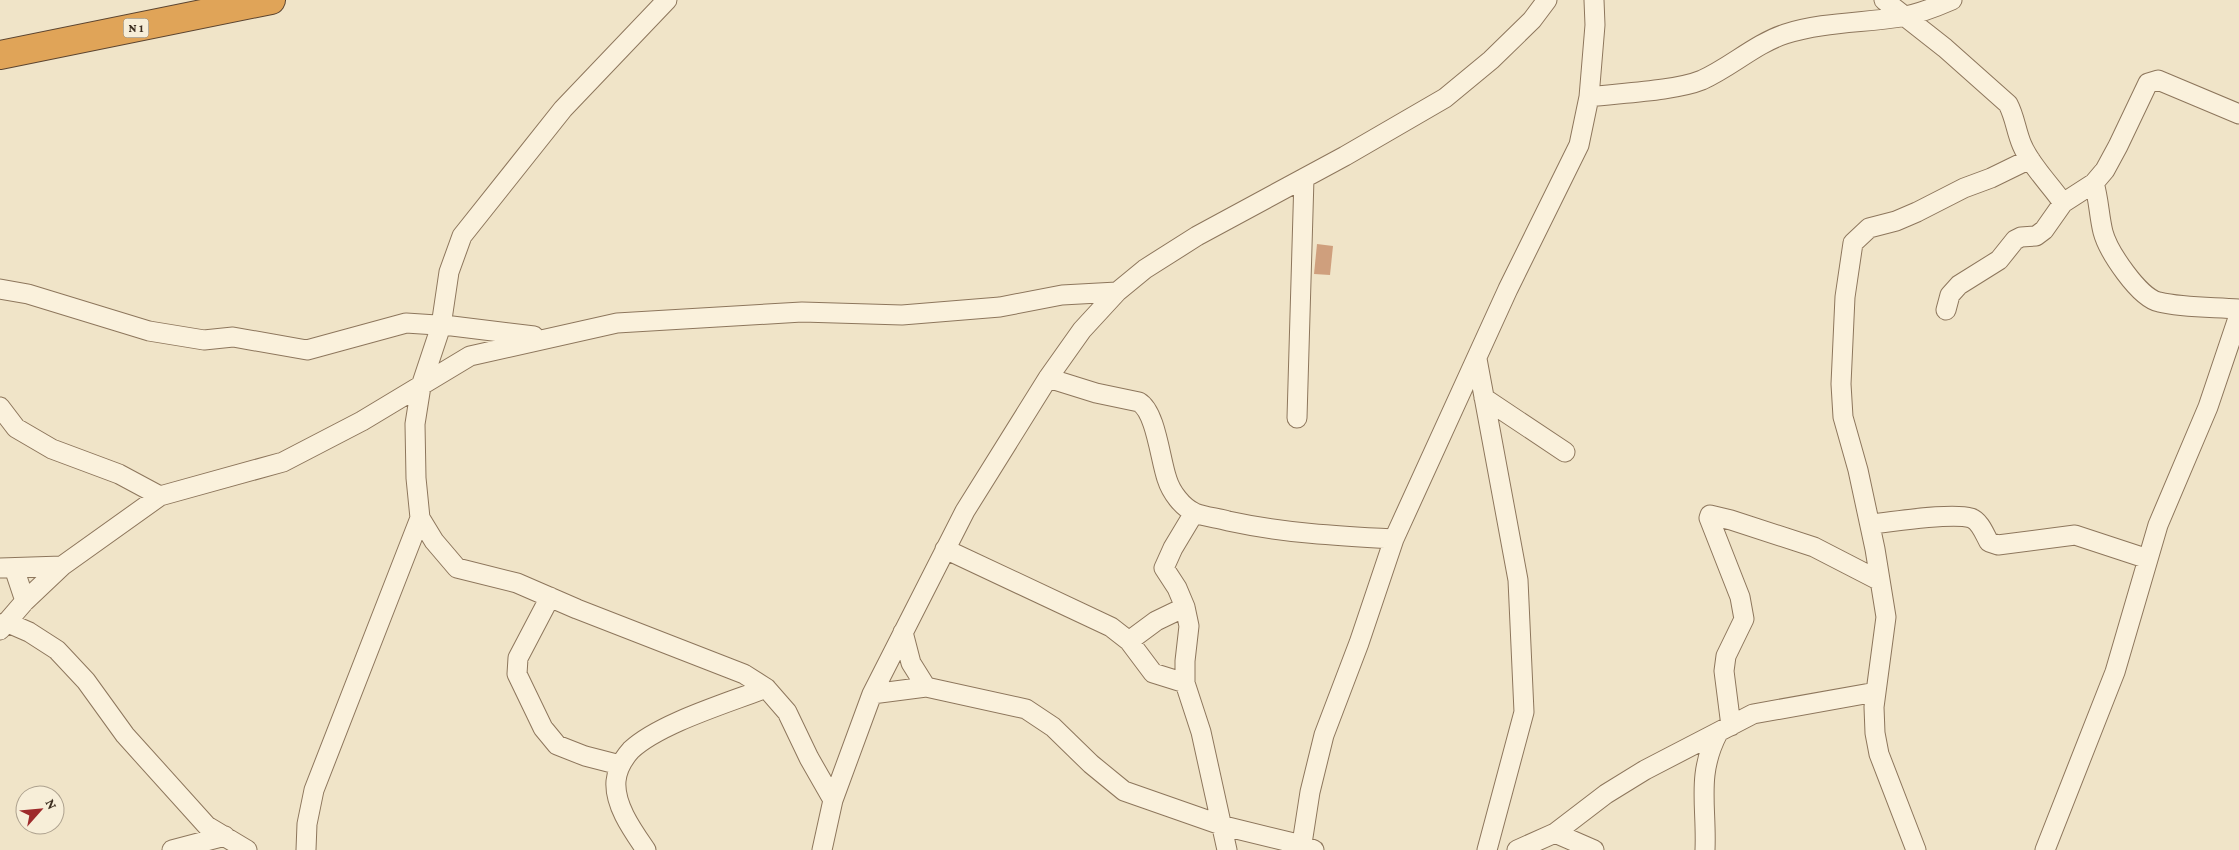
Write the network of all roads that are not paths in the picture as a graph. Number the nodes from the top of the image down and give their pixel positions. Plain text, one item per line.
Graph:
1 (271, 0) edge
2 (667, 0) edge
3 (1546, 0) edge
4 (1594, 0) edge
5 (1884, 0) edge
6 (1952, 0) edge
7 (1903, 16) junction
8 (0, 55) edge
9 (1589, 97) junction
10 (2239, 114) edge
11 (2030, 159) junction
12 (1304, 178) junction
13 (2094, 183) junction
14 (2063, 203) junction
15 (0, 289) edge
16 (1117, 292) junction
17 (2239, 309) edge
18 (1946, 310) dead end
19 (2239, 315) edge
20 (441, 326) junction
21 (548, 338) junction
22 (1477, 359) junction
23 (1048, 378) junction
24 (421, 386) junction
25 (1484, 398) junction
26 (0, 407) edge
27 (1297, 418) dead end
28 (1565, 452) dead end
29 (160, 496) junction
30 (1194, 513) junction
31 (420, 518) junction
32 (1870, 524) junction
33 (1394, 540) junction
34 (945, 550) junction
35 (2148, 559) junction
36 (62, 566) junction
37 (7, 568) edge
38 (1880, 581) junction
39 (550, 597) junction
40 (25, 601) junction
41 (1185, 607) junction
42 (3, 626) edge
43 (903, 632) junction
44 (1129, 641) junction
45 (1185, 683) junction
46 (926, 687) junction
47 (766, 688) junction
48 (1876, 692) junction
49 (872, 694) junction
50 (1724, 729) junction
51 (620, 765) junction
52 (833, 800) junction
53 (1224, 826) junction
54 (1554, 833) junction
55 (224, 836) junction
56 (1306, 848) edge
57 (172, 850) edge
58 (247, 850) edge
59 (306, 850) edge
60 (646, 850) edge
61 (822, 850) edge
62 (1228, 850) edge
63 (1487, 850) edge
64 (1517, 850) edge
65 (1594, 850) edge
66 (1705, 850) edge
67 (1916, 850) edge
68 (2046, 850) edge

1 - 8 highway, N 1
2 - 20 street
3 - 12 street
4 - 9 street
5 - 7 street
6 - 7 street
7 - 9 street
7 - 11 street
9 - 22 street
10 - 13 street
11 - 14 street
11 - 32 street
12 - 16 street
12 - 27 street
13 - 14 street
13 - 17 street
14 - 18 street
15 - 20 street
16 - 21 street
16 - 23 street
19 - 35 street
20 - 21 street
20 - 24 street
21 - 24 street
22 - 25 street
22 - 33 street
23 - 30 street
23 - 34 street
24 - 29 street
24 - 31 street
25 - 28 street
25 - 63 street
26 - 29 street
29 - 36 street
30 - 33 street
30 - 41 street
31 - 39 street
31 - 59 street
32 - 35 street
32 - 38 street
33 - 56 street
34 - 43 street
34 - 44 street
35 - 68 street
36 - 37 street
36 - 40 street
37 - 40 street
38 - 48 street
38 - 50 street
39 - 47 street
39 - 51 street
40 - 42 street
41 - 44 street
41 - 45 street
42 - 55 street
43 - 46 street
43 - 49 street
44 - 45 street
45 - 53 street
46 - 49 street
46 - 53 street
47 - 51 street
47 - 52 street
48 - 50 street
48 - 67 street
49 - 52 street
50 - 54 street
50 - 66 street
51 - 60 street
52 - 61 street
53 - 56 street
53 - 62 street
54 - 64 street
54 - 65 street
55 - 57 street
55 - 58 street

